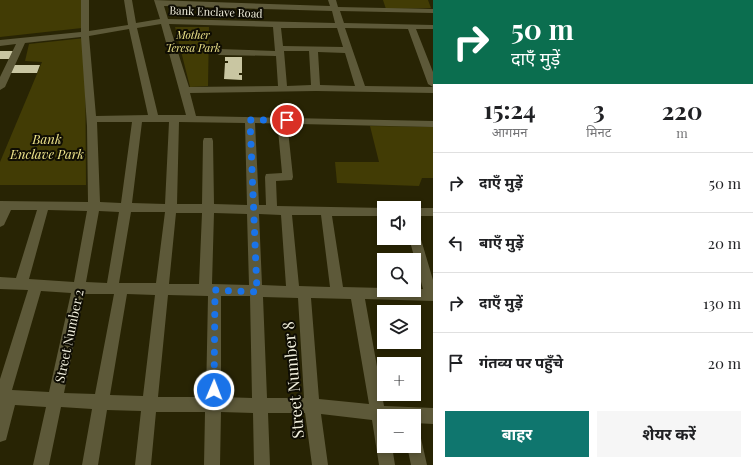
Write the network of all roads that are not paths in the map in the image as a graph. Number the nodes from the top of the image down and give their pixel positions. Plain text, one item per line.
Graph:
1 (85, 0) edge
2 (128, 0) edge
3 (332, 0) edge
4 (159, 2) edge
5 (201, 2) edge
6 (335, 9) junction
7 (433, 11) edge
8 (165, 21) junction
9 (277, 25) junction
10 (132, 26) junction
11 (340, 26) junction
12 (411, 26) junction
13 (433, 27) edge
14 (85, 34) junction
15 (22, 41) junction
16 (0, 43) edge
17 (313, 49) junction
18 (348, 50) junction
19 (279, 51) junction
20 (219, 52) dead end
21 (422, 54) junction
22 (433, 54) edge
23 (433, 84) edge
24 (0, 88) edge
25 (316, 88) junction
26 (283, 89) junction
27 (361, 89) junction
28 (185, 90) junction
29 (433, 90) edge
30 (137, 118) junction
31 (154, 118) junction
32 (92, 119) junction
33 (174, 119) junction
34 (192, 119) junction
35 (250, 120) junction
36 (433, 124) edge
37 (283, 130) dead end
38 (208, 141) dead end
39 (3, 205) edge
40 (44, 206) junction
41 (94, 206) junction
42 (126, 207) junction
43 (171, 208) junction
44 (208, 208) junction
45 (253, 209) junction
46 (272, 210) junction
47 (286, 210) junction
48 (326, 210) junction
49 (377, 212) edge
50 (421, 212) edge
51 (433, 212) edge
52 (0, 222) edge
53 (417, 245) edge
54 (0, 283) edge
55 (21, 284) junction
56 (36, 285) junction
57 (79, 288) junction
58 (117, 289) junction
59 (163, 290) junction
60 (210, 290) junction
61 (257, 292) junction
62 (298, 292) junction
63 (337, 293) junction
64 (356, 294) junction
65 (432, 295) edge
66 (4, 397) edge
67 (56, 399) junction
68 (101, 402) junction
69 (150, 404) junction
70 (214, 404) junction
71 (260, 405) junction
72 (312, 406) junction
73 (378, 409) edge
74 (377, 413) edge
75 (421, 416) edge
76 (433, 416) edge
77 (0, 434) edge
78 (385, 453) edge
79 (417, 453) edge
80 (41, 465) edge
81 (90, 465) edge
82 (143, 465) edge
83 (212, 465) edge
84 (262, 465) edge
85 (320, 465) edge
86 (387, 465) edge
87 (419, 465) edge

1 - 14 street, Street Number 2
2 - 10 street
3 - 6 street
4 - 5 street
4 - 8 street
5 - 6 street
6 - 7 street
6 - 11 street
8 - 9 street, Bank Enclave Road
8 - 10 street, Bank Enclave Road
8 - 28 street
9 - 11 street, Bank Enclave Road
9 - 19 street
10 - 14 street, Bank Enclave Road
10 - 31 street
11 - 12 street, Bank Enclave Road
11 - 18 street
12 - 13 street, Bank Enclave Road
12 - 21 street
14 - 15 street, Bank Enclave Road
14 - 32 street, Street Number 2
15 - 16 street, Bank Enclave Road
15 - 24 street
17 - 18 street
17 - 19 street
17 - 25 street
18 - 27 street
19 - 20 street
19 - 26 street
21 - 22 street
21 - 23 street
25 - 26 street
25 - 27 street
26 - 28 street
27 - 29 street
28 - 34 street
30 - 31 street
30 - 32 street
30 - 42 street
31 - 33 street
32 - 41 street, Street Number 2
33 - 34 street
33 - 43 street
34 - 35 street
35 - 36 street
35 - 45 street
37 - 46 street
38 - 44 street
39 - 40 street
39 - 52 street
40 - 41 street
40 - 55 street
41 - 42 street
41 - 57 street, Street Number 2
42 - 43 street
42 - 58 street
43 - 44 street
43 - 59 street
44 - 45 street
44 - 60 street
45 - 46 street
45 - 61 street
46 - 47 street
47 - 48 street
47 - 62 street, Street Number 8
48 - 49 street
48 - 63 street
50 - 51 street
53 - 65 street
54 - 55 street
55 - 56 street
56 - 57 street
56 - 66 street
57 - 58 street
57 - 67 street, Street Number 2
58 - 59 street
58 - 68 street
59 - 60 street
59 - 69 street
60 - 61 street
60 - 70 street
61 - 62 street
61 - 71 street
62 - 63 street
62 - 72 street, Street Number 8
63 - 64 street
64 - 65 street
64 - 73 street
66 - 67 street
66 - 77 street
67 - 68 street
67 - 80 street, Street Number 2
68 - 69 street
68 - 81 street
69 - 70 street
69 - 82 street
70 - 71 street
70 - 83 street
71 - 72 street
71 - 84 street
72 - 74 street
72 - 85 street, Street Number 8
75 - 76 street
78 - 86 street
79 - 87 street

